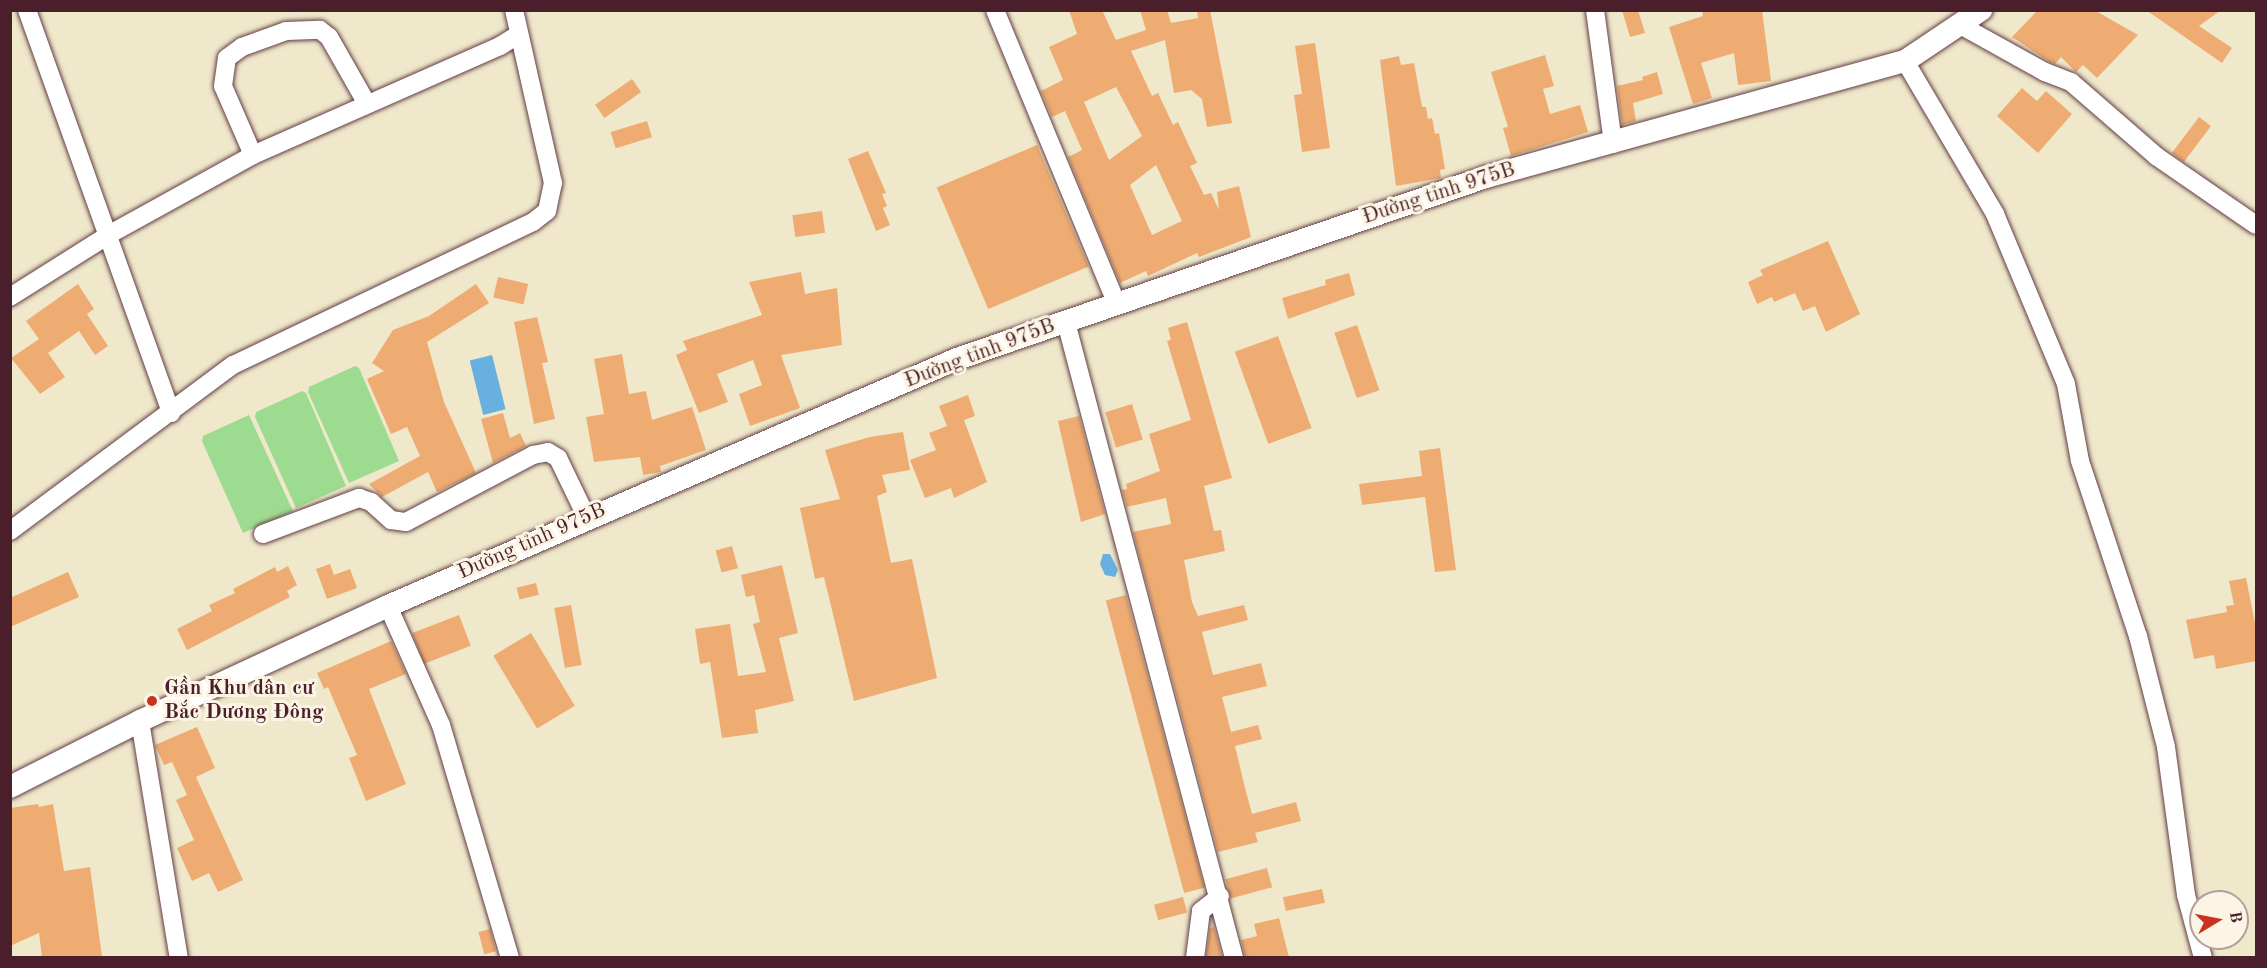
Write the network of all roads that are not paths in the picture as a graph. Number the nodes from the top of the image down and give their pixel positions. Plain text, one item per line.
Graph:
1 (25, 10) edge
2 (514, 10) edge
3 (995, 10) edge
4 (1596, 10) edge
5 (1982, 10) edge
6 (10, 16) edge
7 (1962, 26) junction
8 (519, 34) junction
9 (1905, 61) junction
10 (366, 102) junction
11 (1613, 144) junction
12 (253, 155) junction
13 (2256, 225) edge
14 (110, 234) junction
15 (10, 297) edge
16 (1116, 302) junction
17 (1066, 322) junction
18 (171, 413) junction
19 (587, 518) junction
20 (10, 531) edge
21 (263, 534) dead end
22 (388, 606) junction
23 (140, 721) junction
24 (10, 787) edge
25 (1220, 896) junction
26 (179, 957) edge
27 (510, 957) edge
28 (1196, 957) edge
29 (1234, 957) edge
30 (2203, 957) edge

1 - 6 street
1 - 14 street
2 - 8 street
3 - 16 street
4 - 11 street
5 - 7 main road, Đường tỉnh 975B
7 - 9 main road, Đường tỉnh 975B
7 - 13 street
8 - 10 street
8 - 18 street
9 - 11 main road, Đường tỉnh 975B
9 - 30 street
10 - 12 street
10 - 12 street
11 - 16 main road, Đường tỉnh 975B
12 - 14 street
14 - 15 street
14 - 18 street
16 - 17 main road, Đường tỉnh 975B
17 - 19 main road, Đường tỉnh 975B
17 - 25 street
18 - 20 street
19 - 21 street
19 - 22 main road, Đường tỉnh 975B
22 - 23 main road, Đường tỉnh 975B
22 - 27 street
23 - 24 main road, Đường tỉnh 975B
23 - 26 street
25 - 28 street
25 - 29 street

